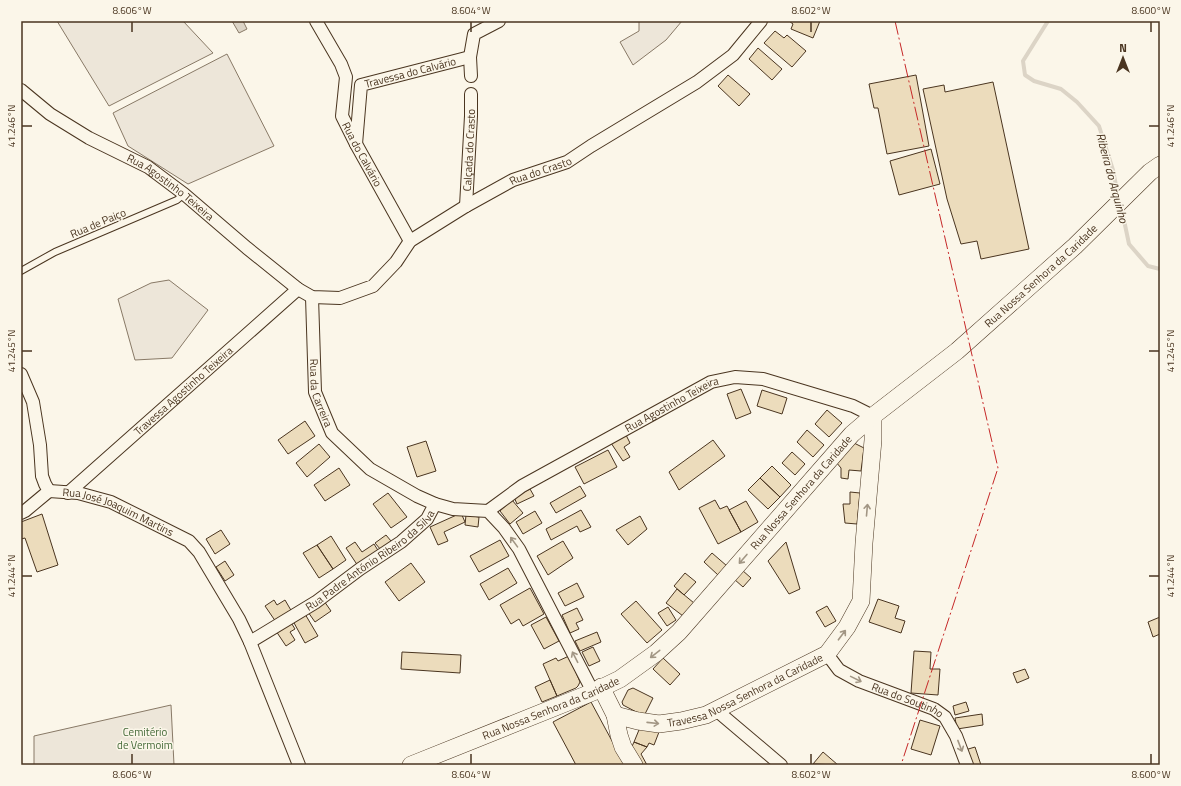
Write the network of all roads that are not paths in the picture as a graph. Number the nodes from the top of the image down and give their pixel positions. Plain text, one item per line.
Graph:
1 (316, 21) edge
2 (481, 21) edge
3 (500, 21) edge
4 (761, 21) edge
5 (474, 34) junction
6 (470, 57) junction
7 (471, 76) dead end
8 (21, 90) edge
9 (471, 94) dead end
10 (356, 144) junction
11 (1155, 169) edge
12 (184, 194) junction
13 (466, 206) junction
14 (410, 240) junction
15 (21, 271) edge
16 (298, 289) junction
17 (312, 297) junction
18 (21, 374) edge
19 (873, 416) junction
20 (49, 491) junction
21 (68, 492) junction
22 (435, 504) junction
23 (488, 511) junction
24 (21, 513) edge
25 (250, 642) junction
26 (827, 654) junction
27 (597, 690) junction
28 (716, 710) junction
29 (615, 715) junction
30 (299, 765) edge
31 (411, 765) edge
32 (634, 765) edge
33 (781, 765) edge
34 (967, 765) edge

1 - 10 street, Rua do Calvário
2 - 5 lane
3 - 5 street
4 - 13 street, Rua do Crasto
5 - 6 street
6 - 7 street
6 - 10 street, Travessa do Calvário
8 - 12 street, Rua Agostinho Teixeira
9 - 13 street, Calçada do Crasto
10 - 14 street, Rua do Calvário
11 - 19 street, Rua Nossa Senhora da Caridade
12 - 15 lane, Rua de Paiço
12 - 16 street, Rua Agostinho Teixeira
13 - 14 street, Rua do Crasto
14 - 17 street, Rua do Crasto
16 - 17 street, Rua Agostinho Teixeira
16 - 21 street, Travessa Agostinho Teixeira
17 - 22 street, Rua da Carreira
18 - 20 street, Rua José Joaquim Martins
19 - 23 street, Rua Agostinho Teixeira
26 -> 19 street, Travessa Nossa Senhora da Caridade
19 -> 27 street, Rua Nossa Senhora da Caridade
20 - 21 street, Rua José Joaquim Martins
20 - 24 street
21 - 25 street, Rua José Joaquim Martins
22 - 23 street, Rua Padre António Ribeiro da Silva
22 - 25 street, Rua Padre António Ribeiro da Silva
27 -> 23 street
25 - 30 street
26 - 28 street, Travessa Nossa Senhora da Caridade
26 -> 34 street, Rua do Soutinho
27 - 29 street
27 - 31 street, Rua Nossa Senhora da Caridade
29 -> 28 street, Travessa Nossa Senhora da Caridade
28 - 33 street
29 - 32 street

